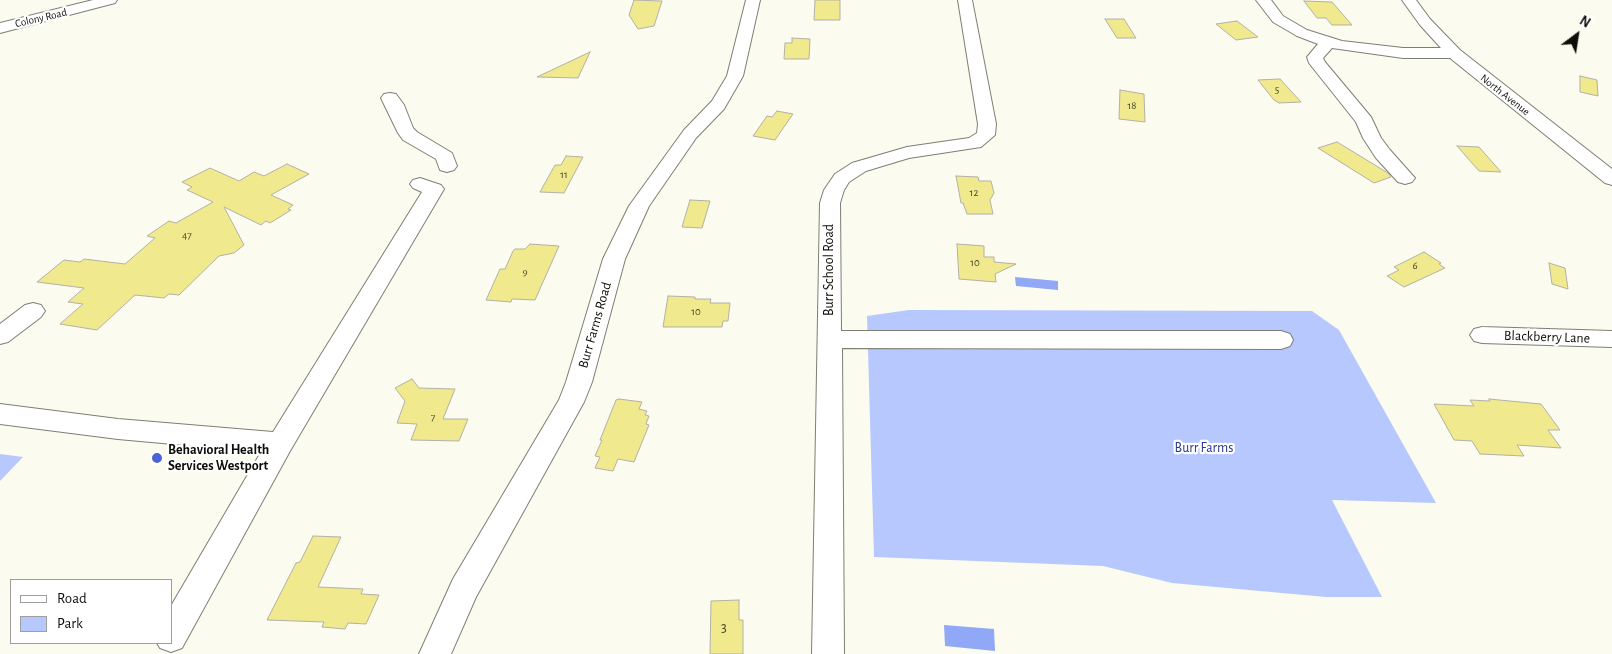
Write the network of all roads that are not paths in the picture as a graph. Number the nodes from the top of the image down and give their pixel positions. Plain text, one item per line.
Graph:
1 (110, 0) edge
2 (753, 0) edge
3 (964, 0) edge
4 (1263, 0) edge
5 (1409, 0) edge
6 (0, 28) edge
7 (1329, 42) junction
8 (1454, 53) junction
9 (390, 98) dead end
10 (447, 166) dead end
11 (1405, 178) dead end
12 (1612, 179) edge
13 (420, 184) dead end
14 (33, 311) dead end
15 (1482, 335) dead end
16 (0, 336) edge
17 (828, 339) junction
18 (1612, 339) edge
19 (1281, 340) dead end
20 (0, 414) edge
21 (280, 443) junction
22 (172, 636) edge
23 (435, 654) edge
24 (828, 654) edge

1 - 6 street, Colony Road
2 - 23 street, Burr Farms Road
3 - 17 street, Burr School Road
4 - 7 street
5 - 8 street, North Avenue
7 - 8 street
7 - 11 street
8 - 12 street, North Avenue
9 - 10 street
13 - 21 street
14 - 16 street
15 - 18 street, Blackberry Lane
17 - 19 street
17 - 24 street, Burr School Road
20 - 21 street
21 - 22 street

